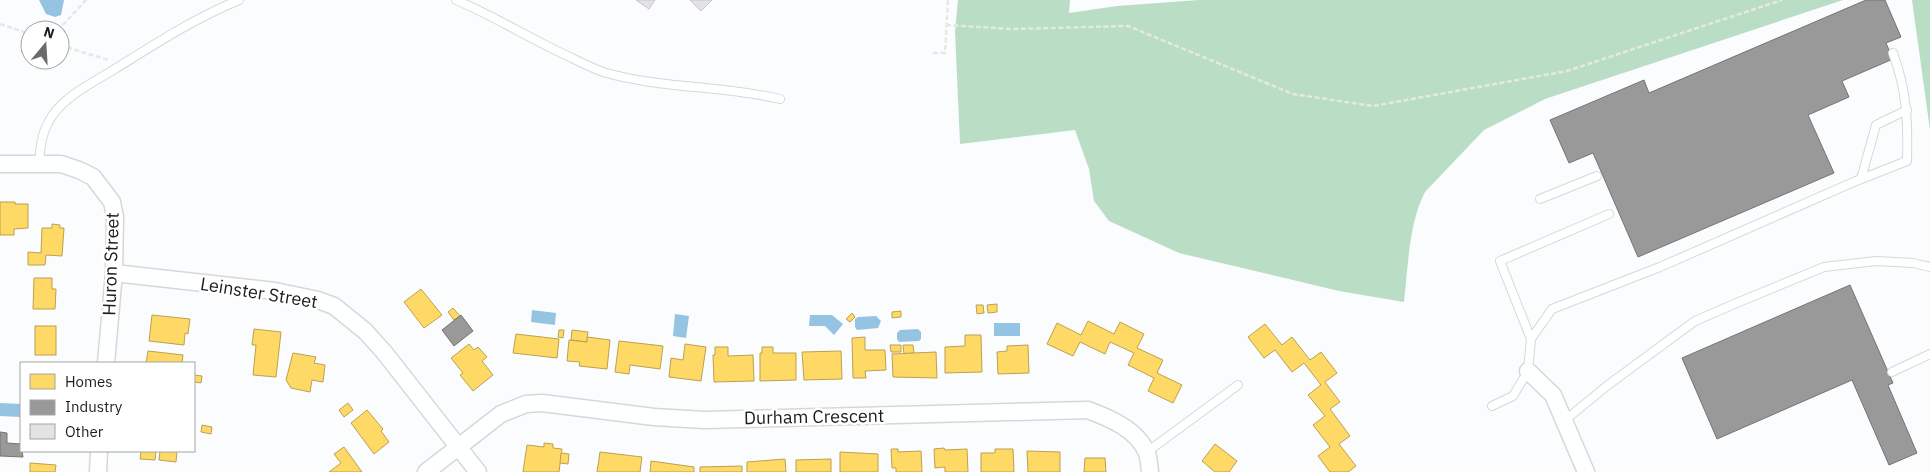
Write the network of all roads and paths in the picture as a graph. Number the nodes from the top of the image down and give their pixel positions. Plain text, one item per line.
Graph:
1 (86, 0) edge
2 (239, 0) edge
3 (456, 0) edge
4 (948, 0) edge
5 (1782, 0) edge
6 (68, 20) edge
7 (0, 24) edge
8 (946, 25) junction
9 (20, 31) edge
10 (70, 48) edge
11 (1893, 52) dead end
12 (933, 54) dead end
13 (122, 65) junction
14 (780, 99) dead end
15 (1907, 110) junction
16 (0, 164) edge
17 (39, 164) junction
18 (1597, 176) dead end
19 (1861, 179) junction
20 (1540, 199) dead end
21 (1609, 214) dead end
22 (1930, 267) edge
23 (114, 273) junction
24 (1532, 339) junction
25 (1930, 354) edge
26 (106, 362) edge
27 (1528, 371) junction
28 (1892, 372) dead end
29 (1238, 385) dead end
30 (1492, 406) dead end
31 (1564, 421) junction
32 (459, 447) junction
33 (99, 452) edge
34 (1147, 452) junction
35 (98, 472) edge
36 (426, 472) edge
37 (478, 472) edge
38 (1150, 472) edge
39 (1586, 472) edge

1 - 6 path
2 - 13 lane
3 - 14 lane
4 - 8 path
5 - 8 path
7 - 9 path
8 - 12 path
10 - 13 path
11 - 15 lane
13 - 17 lane
15 - 19 lane
15 - 19 lane
16 - 17 street, Huron Street
17 - 23 street, Huron Street
18 - 20 lane
19 - 24 lane
21 - 24 lane
22 - 31 lane
23 - 26 street, Huron Street
23 - 32 street, Leinster Street
24 - 27 lane
25 - 28 lane
27 - 30 lane
27 - 31 street
29 - 34 lane
31 - 39 street
32 - 34 street, Durham Crescent
32 - 36 street, Durham Crescent
32 - 37 street, Leinster Street
33 - 35 street
34 - 38 street

